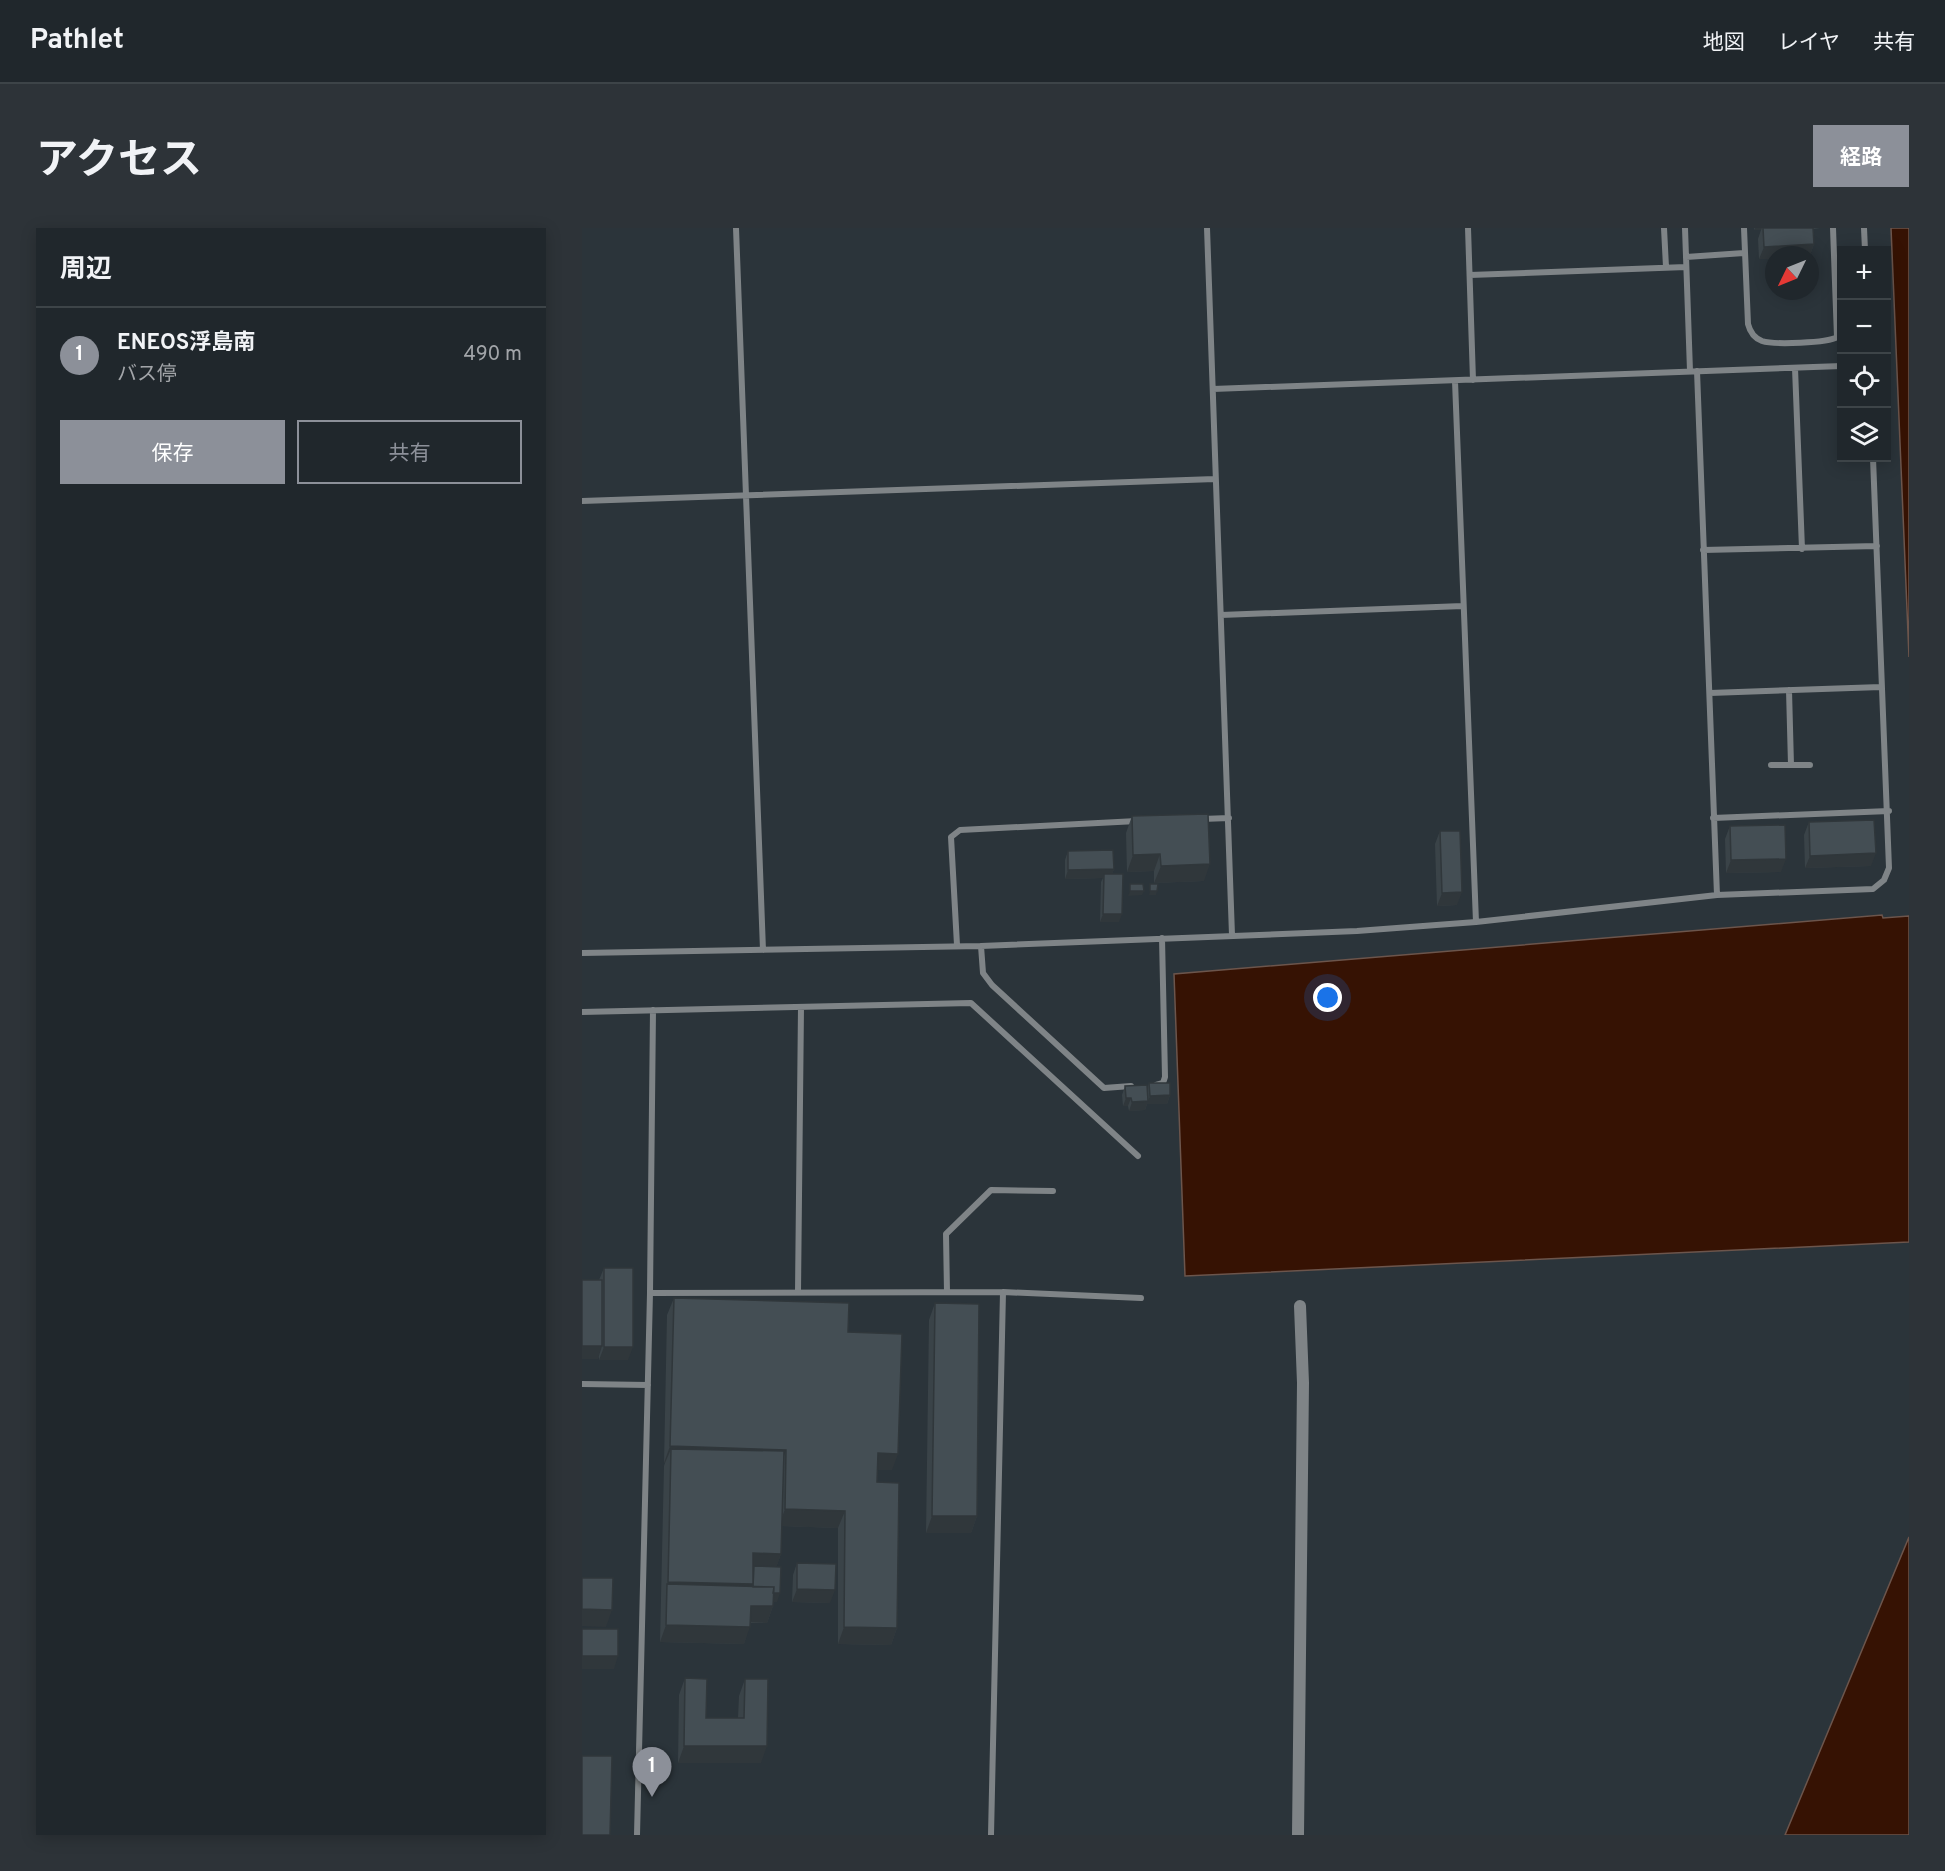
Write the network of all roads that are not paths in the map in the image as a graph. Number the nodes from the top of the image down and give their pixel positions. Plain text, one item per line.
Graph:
1 (736, 228) edge
2 (1207, 228) edge
3 (1468, 228) edge
4 (1664, 228) edge
5 (1685, 228) edge
6 (1744, 228) edge
7 (1833, 228) edge
8 (1864, 228) edge
9 (1865, 246) edge
10 (1744, 253) junction
11 (1686, 257) junction
12 (1666, 267) junction
13 (1686, 267) junction
14 (1470, 275) junction
15 (1837, 366) edge
16 (1795, 368) junction
17 (1694, 371) junction
18 (1473, 380) junction
19 (1455, 381) junction
20 (1213, 389) junction
21 (1874, 462) edge
22 (1215, 479) junction
23 (747, 495) junction
24 (582, 501) edge
25 (1877, 546) junction
26 (1802, 549) junction
27 (1703, 550) junction
28 (1463, 606) junction
29 (1221, 615) junction
30 (1881, 687) junction
31 (1789, 690) junction
32 (1710, 693) junction
33 (1770, 765) dead end
34 (1791, 765) junction
35 (1810, 765) dead end
36 (1889, 811) junction
37 (1229, 818) junction
38 (1713, 818) junction
39 (1194, 819) edge
40 (1147, 821) edge
41 (1717, 896) junction
42 (1476, 922) junction
43 (1232, 935) junction
44 (1162, 938) junction
45 (957, 945) junction
46 (981, 946) junction
47 (763, 950) junction
48 (582, 953) edge
49 (801, 1007) junction
50 (653, 1010) junction
51 (582, 1012) edge
52 (1138, 1086) edge
53 (1149, 1086) edge
54 (1138, 1156) dead end
55 (1053, 1191) dead end
56 (798, 1292) junction
57 (947, 1292) junction
58 (1003, 1292) junction
59 (650, 1293) junction
60 (1141, 1298) dead end
61 (1300, 1306) dead end
62 (582, 1384) edge
63 (648, 1385) junction
64 (637, 1835) edge
65 (991, 1835) edge
66 (1298, 1835) edge

1 - 23 lane
2 - 20 lane
3 - 14 lane
4 - 12 lane
5 - 11 lane
6 - 10 lane
7 - 10 lane
8 - 9 lane
10 - 11 lane
11 - 13 lane
12 - 13 lane
12 - 14 lane
13 - 17 lane
14 - 18 lane
15 - 16 lane
16 - 17 lane
16 - 26 lane
17 - 18 lane
17 - 27 lane
18 - 19 lane
19 - 20 lane
19 - 28 lane
20 - 22 lane
21 - 25 lane
22 - 23 lane
22 - 29 lane
23 - 24 lane
23 - 47 lane
25 - 26 lane
25 - 30 lane
26 - 27 lane
27 - 32 lane
28 - 29 lane
28 - 42 lane
29 - 37 lane
30 - 31 lane
30 - 36 lane
31 - 32 lane
31 - 34 lane
32 - 38 lane
33 - 34 lane
34 - 35 lane
36 - 38 lane
36 - 41 lane
37 - 39 lane
37 - 43 lane
38 - 41 lane
40 - 45 lane
41 - 42 lane
42 - 43 lane
43 - 44 lane
44 - 46 lane
44 - 53 lane
45 - 46 lane
45 - 47 lane
46 - 52 lane
47 - 48 lane
49 - 50 lane
49 - 54 lane
49 - 56 lane
50 - 51 lane
50 - 59 lane
55 - 57 lane
56 - 57 lane
56 - 59 lane
57 - 58 lane
58 - 60 lane
58 - 65 lane
59 - 63 lane
61 - 66 street
62 - 63 lane
63 - 64 lane

